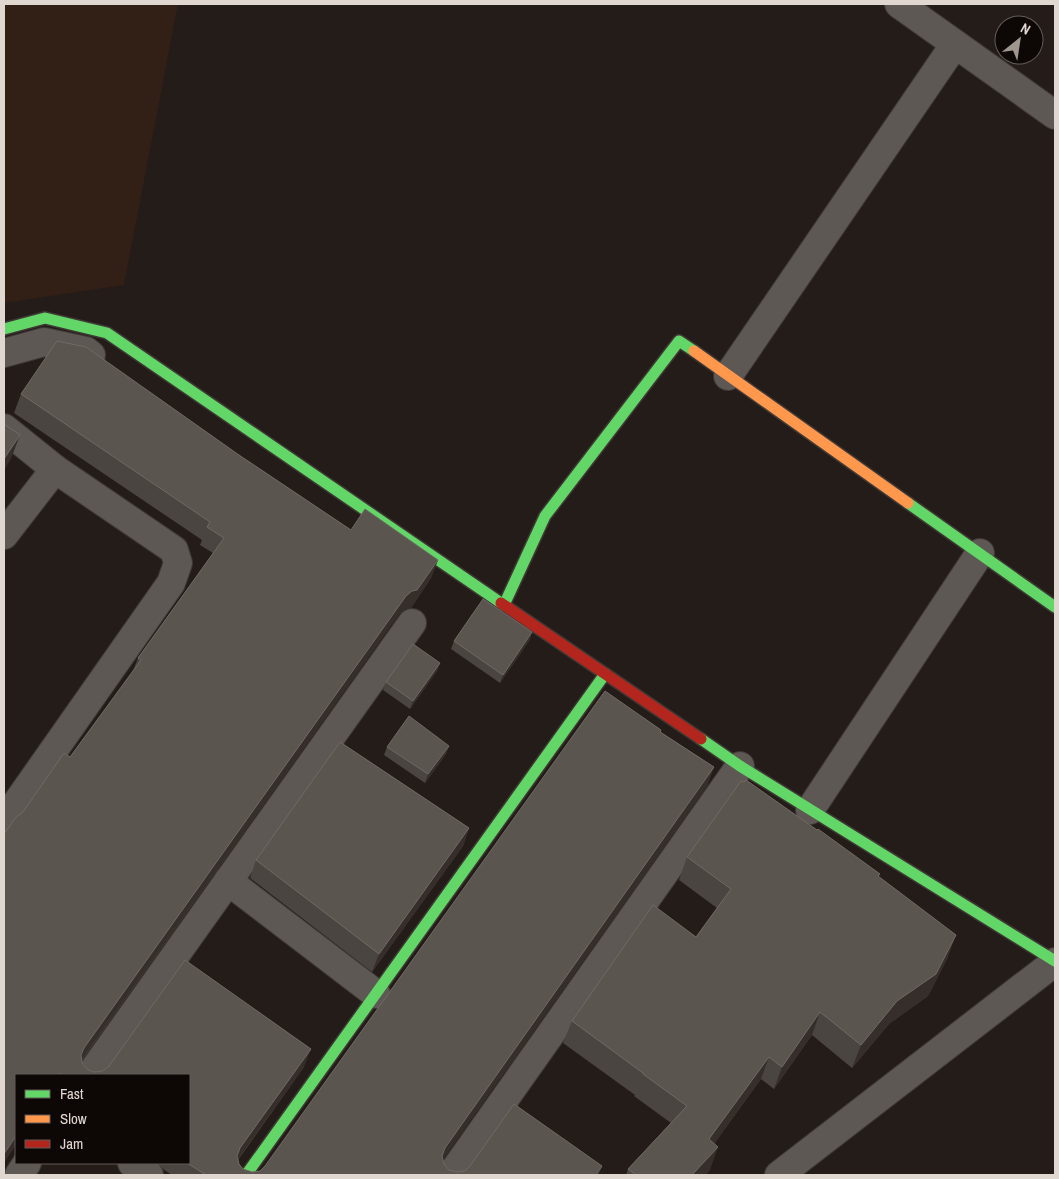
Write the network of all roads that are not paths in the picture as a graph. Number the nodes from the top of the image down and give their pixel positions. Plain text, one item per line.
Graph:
1 (899, 4) edge
2 (955, 44) junction
3 (1055, 115) edge
4 (4, 329) edge
5 (4, 353) edge
6 (111, 368) edge
7 (728, 376) junction
8 (4, 428) edge
9 (55, 468) junction
10 (4, 535) edge
11 (980, 554) junction
12 (504, 606) junction
13 (1055, 606) edge
14 (412, 623) dead end
15 (605, 674) junction
16 (740, 766) junction
17 (810, 810) junction
18 (4, 821) edge
19 (228, 881) junction
20 (1055, 962) edge
21 (376, 994) junction
22 (91, 1074) edge
23 (27, 1164) edge
24 (133, 1164) edge
25 (18, 1175) edge
26 (149, 1175) edge
27 (246, 1175) edge
28 (451, 1175) edge
29 (780, 1175) edge

1 - 2 street
2 - 3 street
2 - 7 street
4 - 12 street
5 - 6 street
7 - 11 street
7 - 12 street
8 - 9 street
9 - 10 street
9 - 18 street
11 - 13 street
11 - 17 street
12 - 15 street
14 - 19 street
15 - 16 street
15 - 21 street
16 - 17 street
16 - 28 street
17 - 20 street
19 - 21 street
19 - 22 street
20 - 29 street
21 - 27 street
23 - 25 street
24 - 26 street

